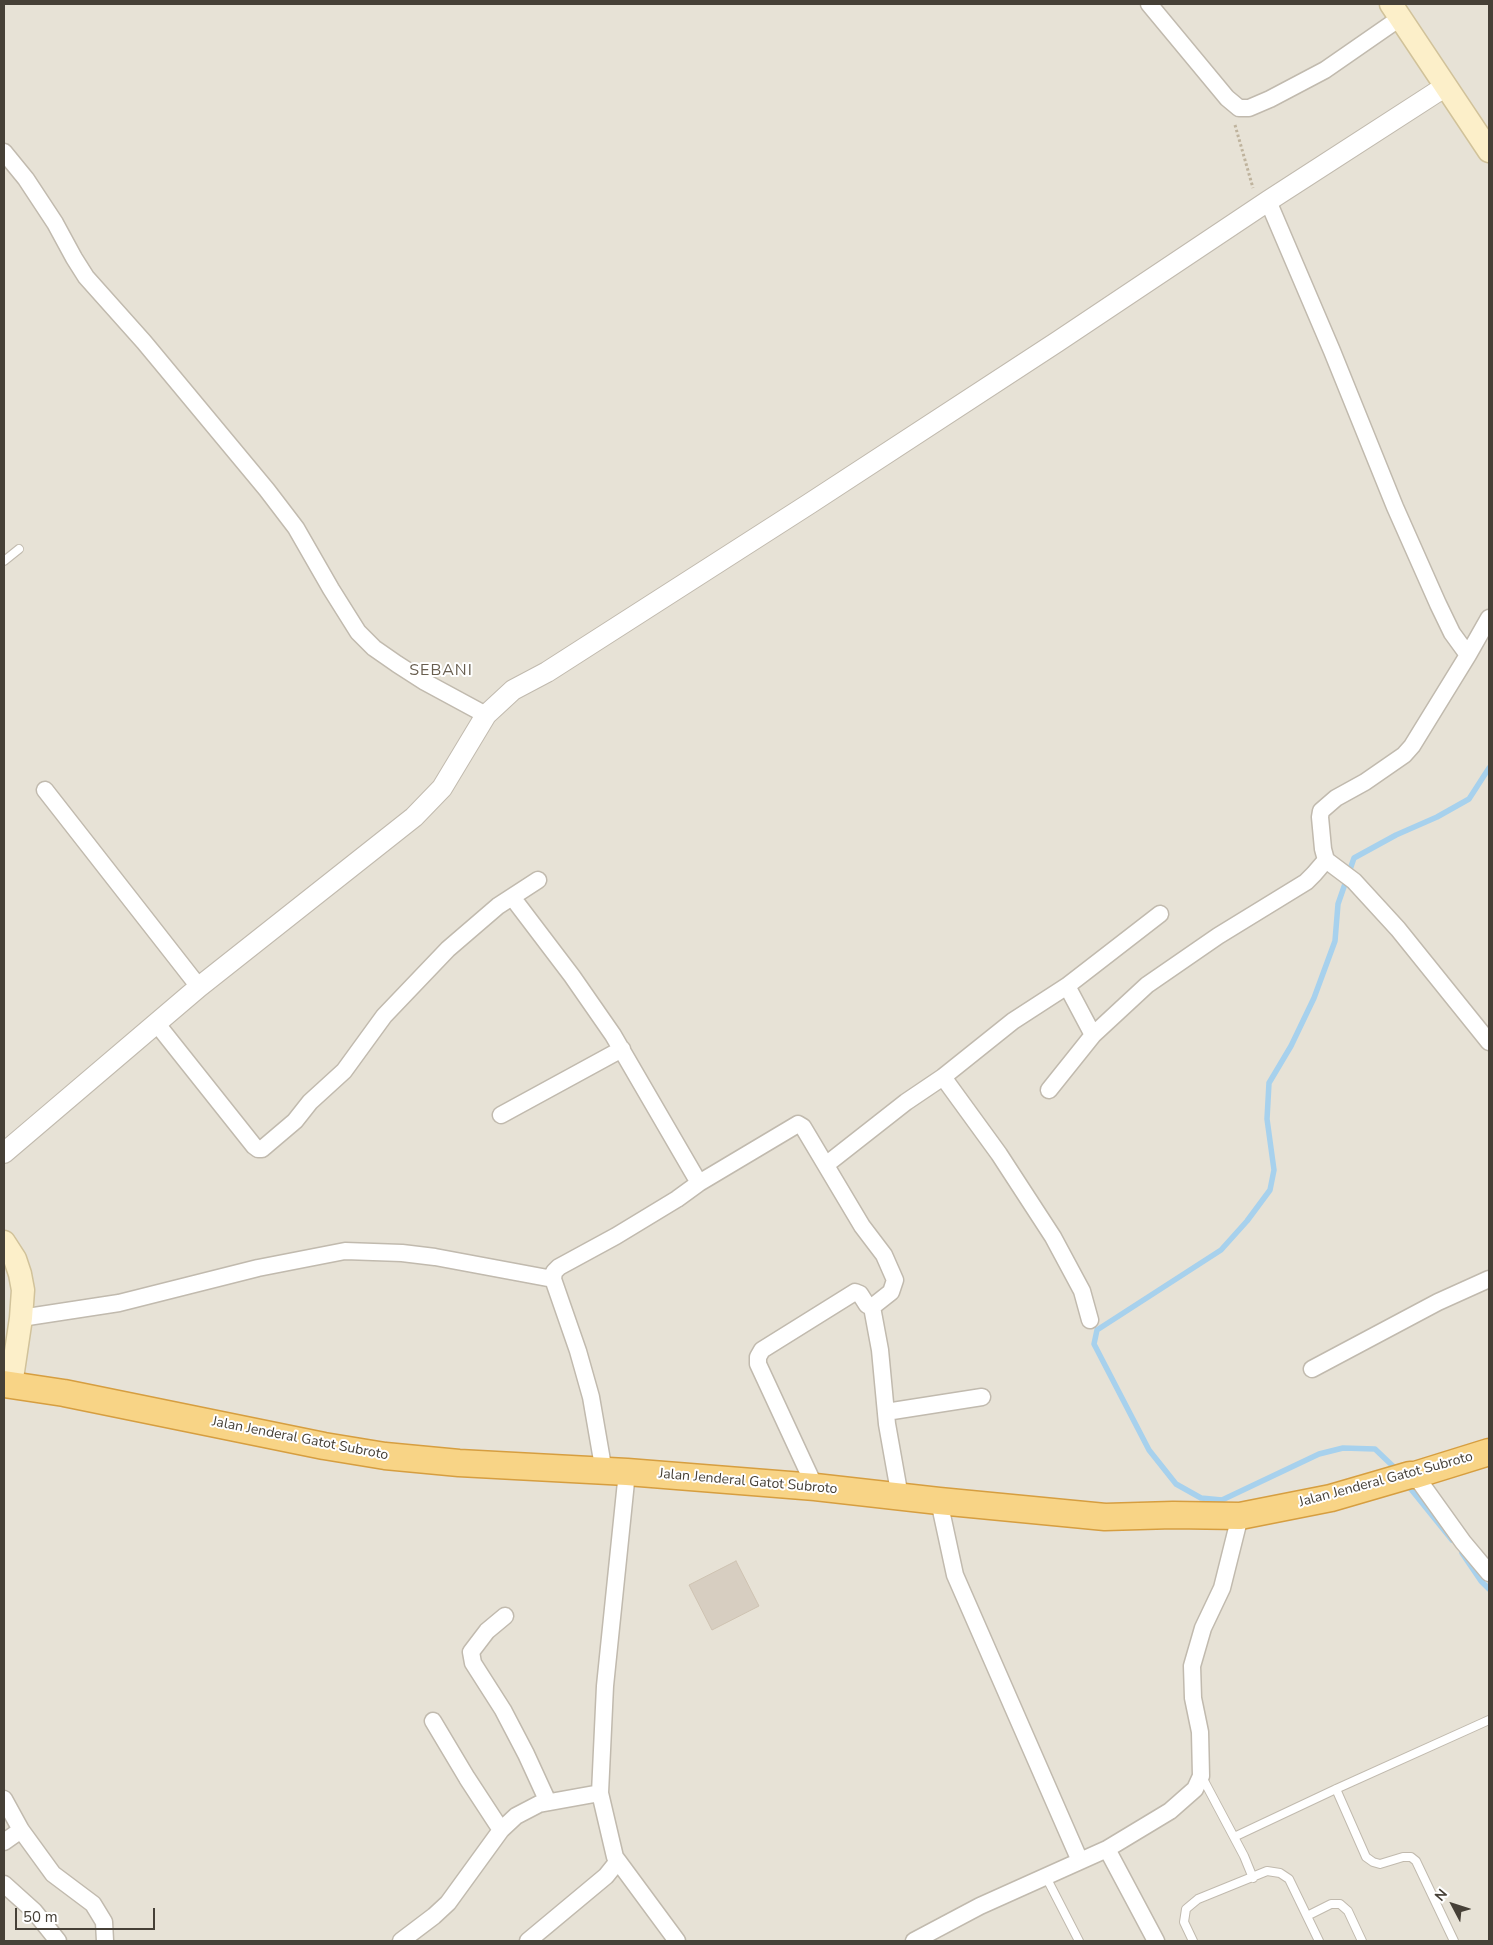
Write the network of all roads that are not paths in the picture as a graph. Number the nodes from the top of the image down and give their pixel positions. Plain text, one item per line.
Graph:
1 (1149, 4) edge
2 (1396, 11) edge
3 (1446, 86) junction
4 (1489, 151) edge
5 (4, 152) edge
6 (1263, 204) junction
7 (18, 549) dead end
8 (4, 561) edge
9 (1489, 618) edge
10 (1468, 655) junction
11 (486, 715) junction
12 (45, 790) dead end
13 (1331, 863) junction
14 (538, 880) dead end
15 (512, 897) junction
16 (1160, 914) dead end
17 (1067, 986) junction
18 (198, 987) junction
19 (157, 1024) junction
20 (1094, 1035) junction
21 (1489, 1042) edge
22 (622, 1049) junction
23 (943, 1077) junction
24 (1049, 1090) dead end
25 (501, 1115) dead end
26 (4, 1153) edge
27 (827, 1164) junction
28 (699, 1183) junction
29 (4, 1242) edge
30 (554, 1279) junction
31 (1489, 1279) edge
32 (872, 1307) junction
33 (21, 1318) junction
34 (1090, 1320) dead end
35 (1312, 1369) dead end
36 (7, 1384) edge
37 (982, 1397) dead end
38 (886, 1412) junction
39 (1489, 1452) edge
40 (615, 1472) junction
41 (1406, 1477) junction
42 (815, 1487) junction
43 (900, 1497) junction
44 (939, 1501) junction
45 (1240, 1516) junction
46 (1489, 1573) edge
47 (505, 1616) dead end
48 (1489, 1720) edge
49 (433, 1721) dead end
50 (1201, 1776) junction
51 (1336, 1789) junction
52 (600, 1793) junction
53 (4, 1799) edge
54 (548, 1802) junction
55 (21, 1830) junction
56 (501, 1830) junction
57 (1234, 1837) junction
58 (4, 1842) edge
59 (1107, 1849) junction
60 (618, 1861) junction
61 (1080, 1861) junction
62 (1046, 1876) junction
63 (1253, 1878) junction
64 (4, 1884) edge
65 (1307, 1916) junction
66 (58, 1941) edge
67 (104, 1941) edge
68 (401, 1941) edge
69 (528, 1941) edge
70 (677, 1941) edge
71 (914, 1941) edge
72 (1079, 1941) edge
73 (1156, 1941) edge
74 (1193, 1941) edge
75 (1319, 1941) edge
76 (1362, 1941) edge
77 (1454, 1941) edge

1 - 2 street
2 - 3 main road
3 - 4 main road
3 - 6 street
5 - 11 street
6 - 10 street
6 - 11 street
7 - 8 lane
9 - 10 street
10 - 13 street
11 - 18 street
12 - 18 street
13 - 20 street
13 - 21 street
14 - 15 street
15 - 19 street
15 - 22 street
16 - 17 street
17 - 20 street
17 - 23 street
18 - 19 street
19 - 26 street
20 - 24 street
22 - 25 street
22 - 28 street
23 - 27 street
23 - 34 street
27 - 28 street
27 - 32 street
28 - 30 street
29 - 33 main road
30 - 33 street
30 - 40 street
31 - 35 street
32 - 38 street
32 - 42 street
33 - 36 main road
36 - 40 highway, Jalan Jenderal Gatot Subroto
37 - 38 street
38 - 43 street
39 - 41 highway, Jalan Jenderal Gatot Subroto
40 - 42 highway, Jalan Jenderal Gatot Subroto
40 - 52 street
41 - 45 highway, Jalan Jenderal Gatot Subroto
41 - 46 street
42 - 43 highway, Jalan Jenderal Gatot Subroto
43 - 44 highway, Jalan Jenderal Gatot Subroto
44 - 45 highway, Jalan Jenderal Gatot Subroto
44 - 61 street
45 - 50 street
47 - 54 street
48 - 51 lane
49 - 56 street
50 - 57 lane
50 - 59 street
51 - 57 lane
51 - 77 lane
52 - 54 street
52 - 60 street
53 - 55 street
54 - 56 street
55 - 58 street
55 - 67 street
56 - 68 street
57 - 63 lane
59 - 61 street
59 - 73 street
60 - 69 street
60 - 70 street
61 - 62 street
62 - 71 street
62 - 72 lane
63 - 65 lane
63 - 74 lane
64 - 66 street
65 - 75 lane
65 - 76 lane

